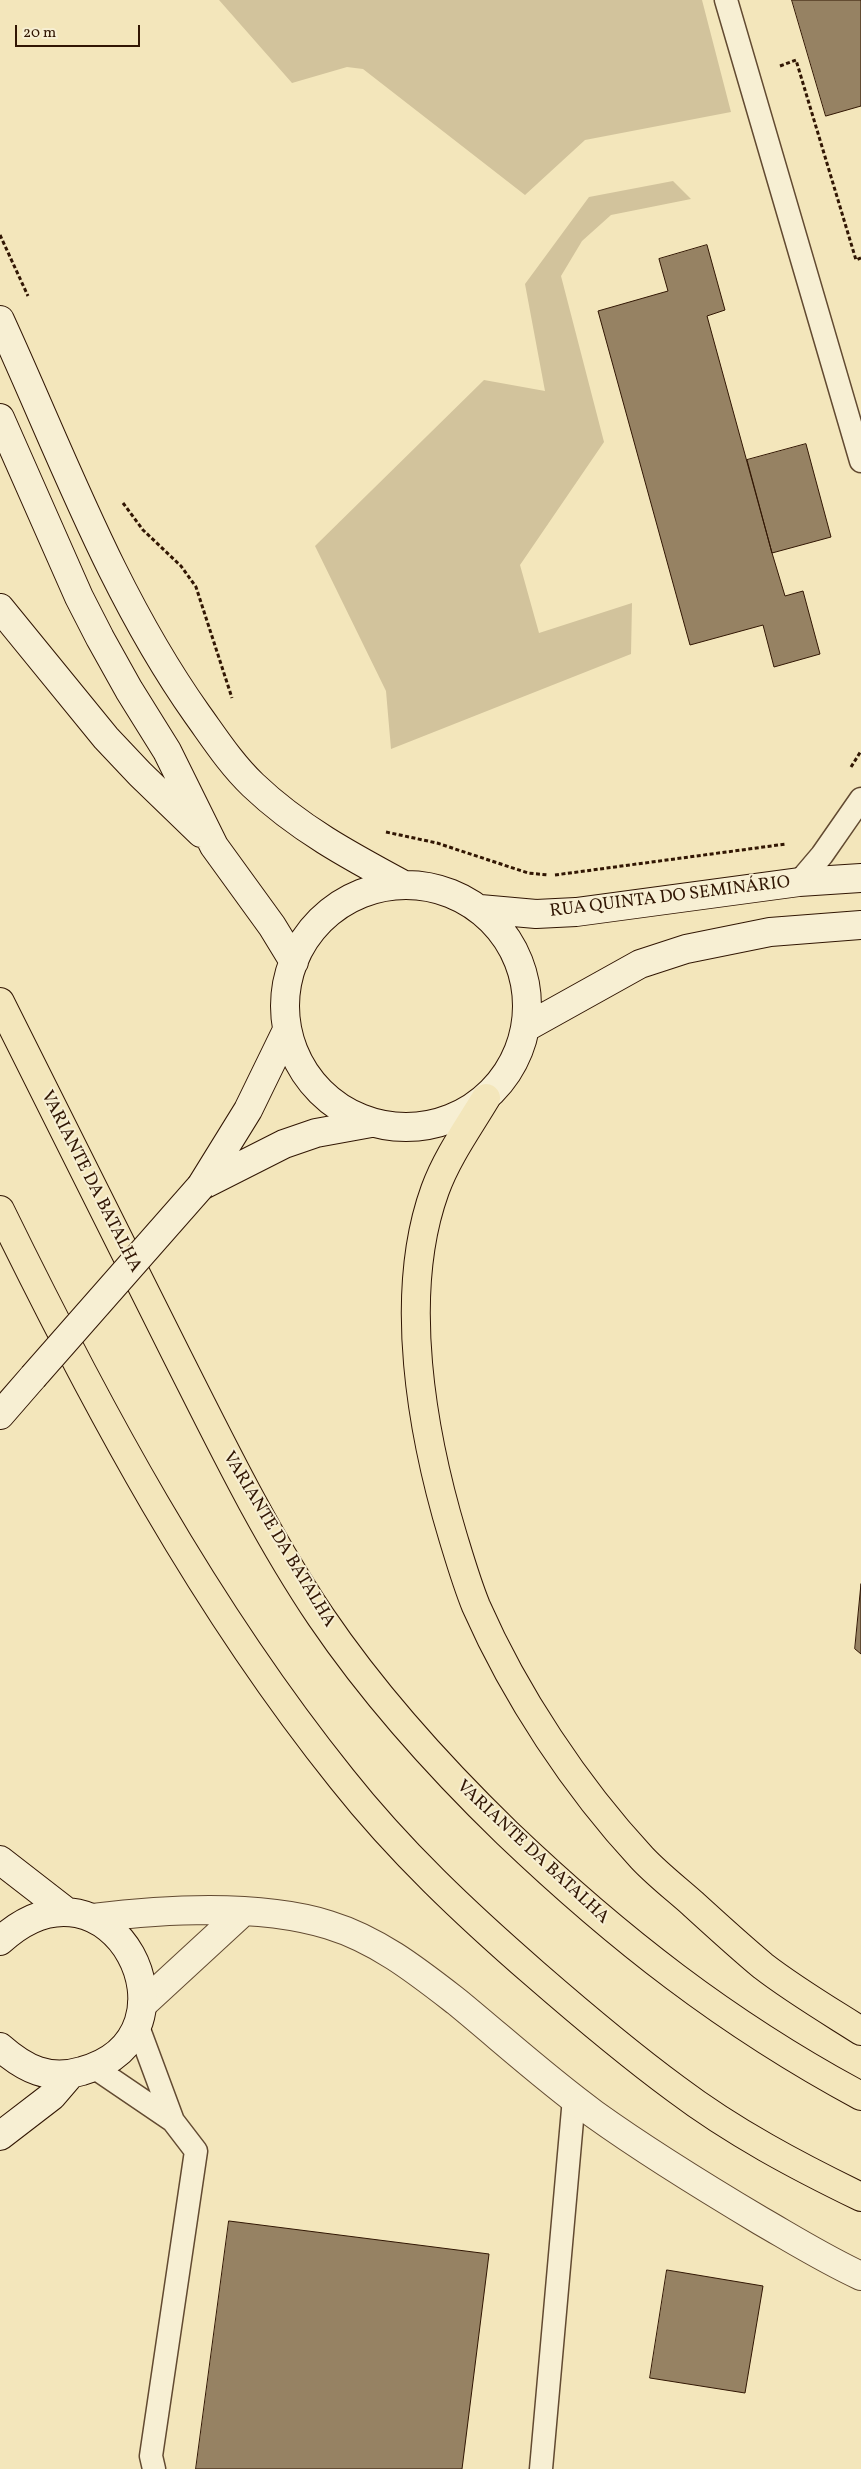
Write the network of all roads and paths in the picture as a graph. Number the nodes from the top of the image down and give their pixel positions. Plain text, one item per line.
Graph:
1 (726, 0) edge
2 (776, 67) dead end
3 (0, 235) edge
4 (861, 258) edge
5 (28, 298) dead end
6 (0, 320) edge
7 (0, 418) edge
8 (861, 461) edge
9 (122, 501) dead end
10 (0, 608) edge
11 (235, 705) dead end
12 (861, 751) edge
13 (847, 775) dead end
14 (861, 799) edge
15 (378, 830) dead end
16 (788, 844) dead end
17 (214, 846) junction
18 (861, 878) edge
19 (799, 882) junction
20 (404, 885) junction
21 (480, 909) junction
22 (861, 925) edge
23 (294, 962) junction
24 (0, 1002) edge
25 (526, 1028) junction
26 (287, 1030) junction
27 (486, 1098) junction
28 (371, 1123) junction
29 (202, 1186) junction
30 (0, 1210) edge
31 (0, 1415) edge
32 (0, 1860) edge
33 (244, 1911) junction
34 (67, 1912) junction
35 (93, 1918) junction
36 (0, 1941) edge
37 (140, 2015) junction
38 (861, 2031) edge
39 (0, 2047) edge
40 (83, 2071) junction
41 (861, 2096) edge
42 (574, 2098) junction
43 (173, 2121) junction
44 (0, 2136) edge
45 (861, 2197) edge
46 (861, 2276) edge
47 (154, 2469) edge
48 (541, 2469) edge

1 - 8 lane
2 - 4 path
3 - 5 path
6 - 20 main road
7 - 17 main road
9 - 11 path
10 - 17 main road
12 - 13 path
14 - 19 lane
15 - 16 path
17 - 23 main road
18 - 19 main road, RUA QUINTA DO SEMINÁRIO
19 - 21 main road, RUA QUINTA DO SEMINÁRIO
20 - 21 main road
20 - 23 main road
21 - 25 main road
22 - 25 main road
23 - 26 main road
24 - 41 highway, VARIANTE DA BATALHA
25 - 27 main road
26 - 28 main road
26 - 29 main road
27 - 28 main road
27 - 38 highway
28 - 29 main road
29 - 31 main road, bridge
30 - 45 highway
32 - 34 main road
33 - 35 main road
33 - 37 main road
33 - 42 main road
34 - 35 main road
34 - 36 main road
35 - 37 main road
37 - 40 main road
37 - 43 lane
39 - 40 main road
40 - 43 lane
40 - 44 main road
42 - 46 main road
42 - 48 lane
43 - 47 lane

